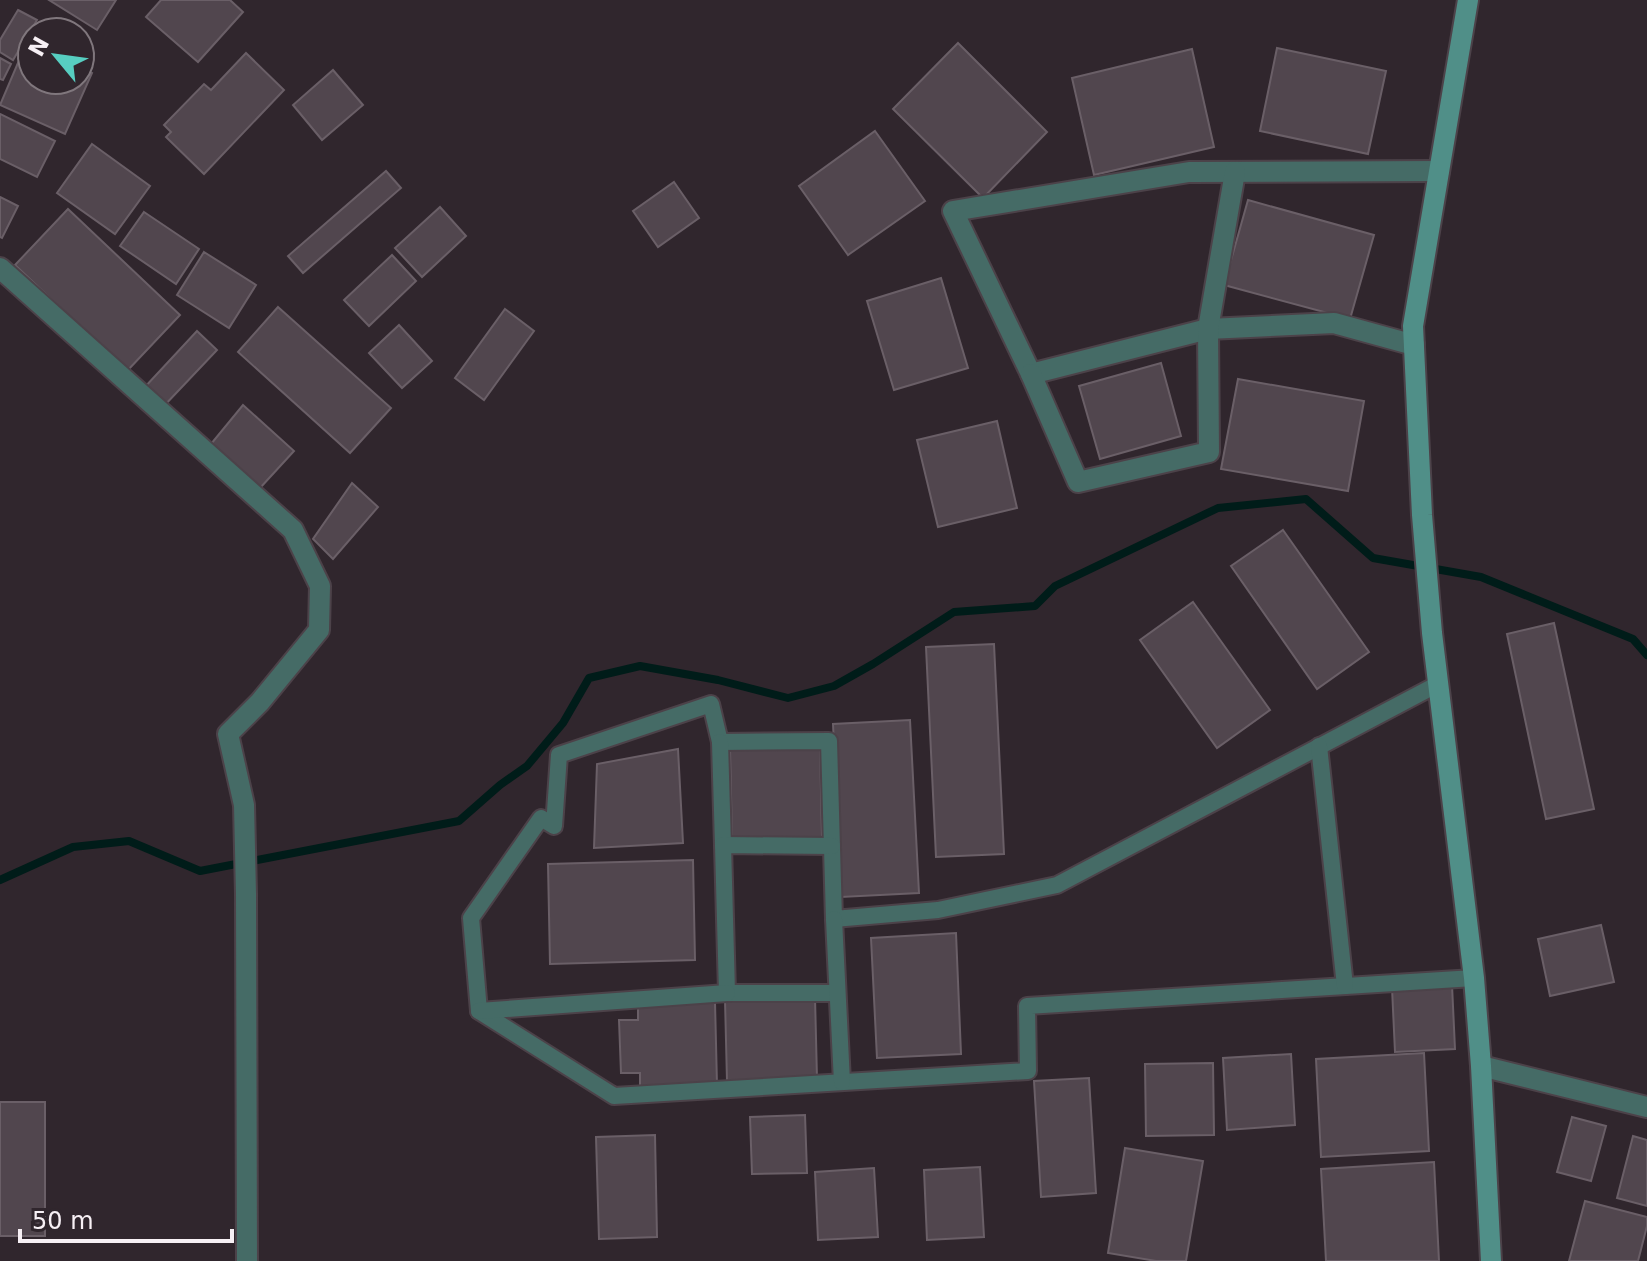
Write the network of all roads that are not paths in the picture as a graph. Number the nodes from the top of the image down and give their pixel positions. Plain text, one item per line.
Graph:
1 (1468, 0) edge
2 (1439, 171) junction
3 (1235, 172) junction
4 (0, 268) edge
5 (1208, 329) junction
6 (1414, 345) junction
7 (1031, 374) junction
8 (1438, 684) junction
9 (720, 742) junction
10 (1319, 746) junction
11 (723, 845) junction
12 (832, 846) junction
13 (834, 919) junction
14 (1474, 978) junction
15 (1345, 986) junction
16 (727, 993) junction
17 (837, 993) junction
18 (479, 1011) junction
19 (1481, 1066) junction
20 (842, 1082) junction
21 (1647, 1107) edge
22 (247, 1261) edge
23 (1491, 1261) edge

1 - 2 street
2 - 3 street
2 - 6 street
3 - 5 street
3 - 7 street
4 - 22 street
5 - 6 street
5 - 7 street
5 - 7 street
6 - 8 street
8 - 10 lane
8 - 14 street
9 - 11 lane
9 - 12 lane
9 - 18 lane
10 - 13 lane
10 - 15 lane
11 - 12 lane
11 - 16 lane
12 - 13 lane
13 - 17 lane
14 - 15 lane
14 - 19 street
15 - 20 lane
16 - 17 lane
16 - 18 lane
17 - 20 lane
18 - 20 lane
19 - 21 street
19 - 23 street

